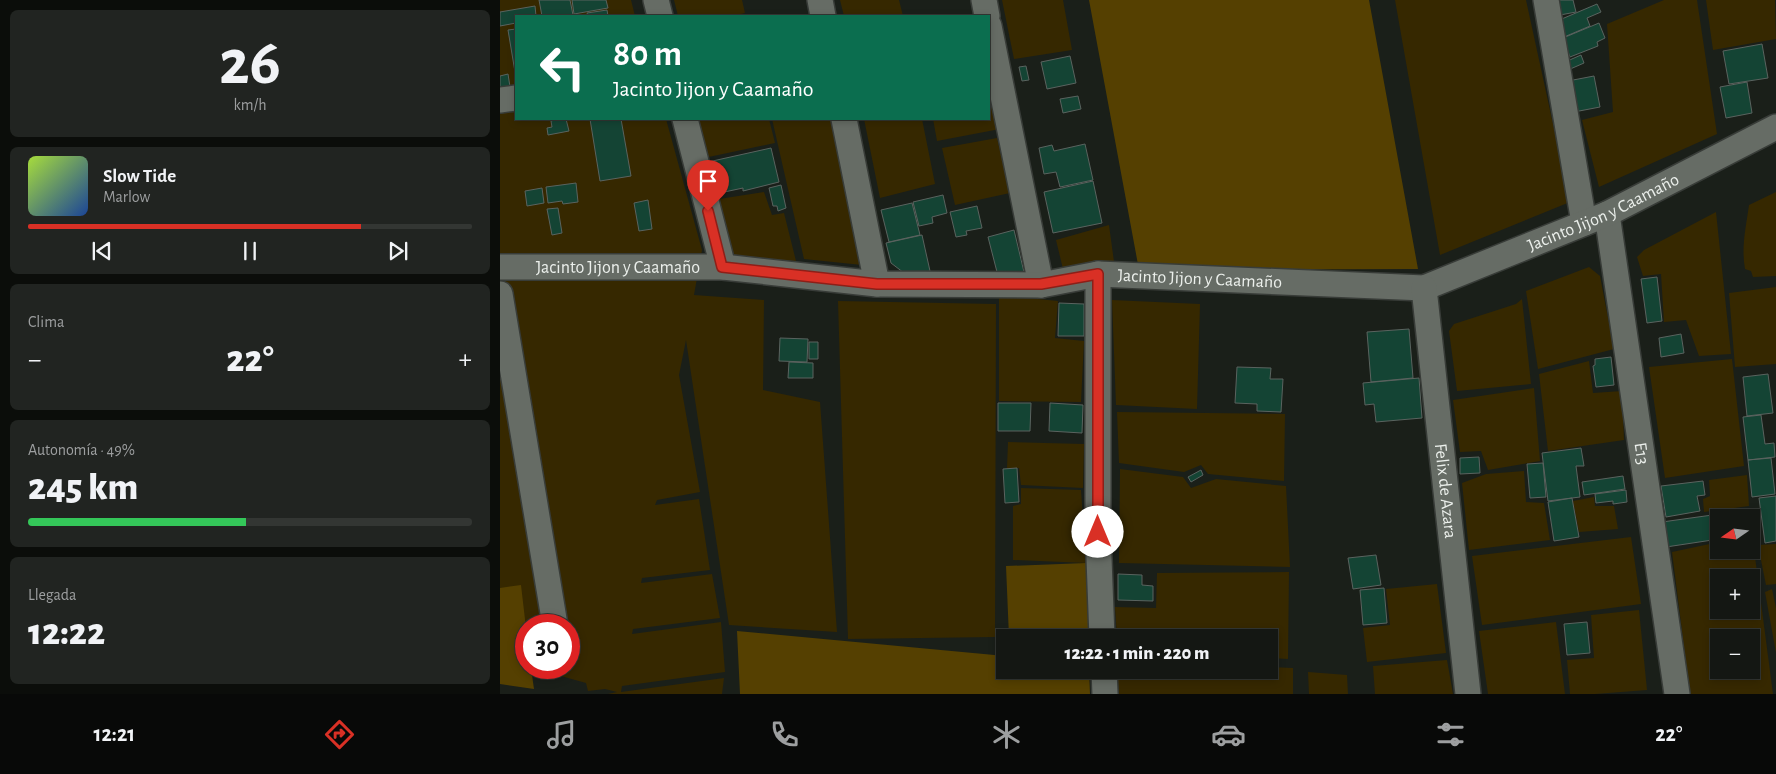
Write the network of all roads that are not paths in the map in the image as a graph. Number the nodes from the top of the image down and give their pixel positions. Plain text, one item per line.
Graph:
1 (656, 0) edge
2 (820, 0) edge
3 (984, 0) edge
4 (1546, 0) edge
5 (660, 15) edge
6 (823, 15) edge
7 (987, 15) edge
8 (990, 31) edge
9 (515, 98) edge
10 (500, 100) edge
11 (684, 120) edge
12 (844, 120) edge
13 (1776, 127) edge
14 (1607, 214) junction
15 (1584, 223) junction
16 (500, 267) edge
17 (722, 267) junction
18 (1098, 274) junction
19 (877, 284) junction
20 (1041, 284) junction
21 (1424, 288) junction
22 (500, 294) edge
23 (553, 614) edge
24 (1102, 629) edge
25 (1104, 679) edge
26 (1104, 694) edge
27 (1468, 694) edge
28 (1676, 694) edge

1 - 5 street
2 - 6 street
3 - 7 street
4 - 15 street
8 - 20 street
9 - 10 street
11 - 17 street
12 - 19 street
13 - 14 street, Jacinto Jijon y Caamaño
14 - 15 street, Jacinto Jijon y Caamaño
14 - 28 street, E13
15 - 21 street, Jacinto Jijon y Caamaño
16 - 17 street, Jacinto Jijon y Caamaño
17 - 19 street, Jacinto Jijon y Caamaño
18 - 20 street, Jacinto Jijon y Caamaño
18 - 21 street, Jacinto Jijon y Caamaño
18 - 24 street
19 - 20 street, Jacinto Jijon y Caamaño
21 - 27 street, Felix de Azara
22 - 23 street
25 - 26 street

